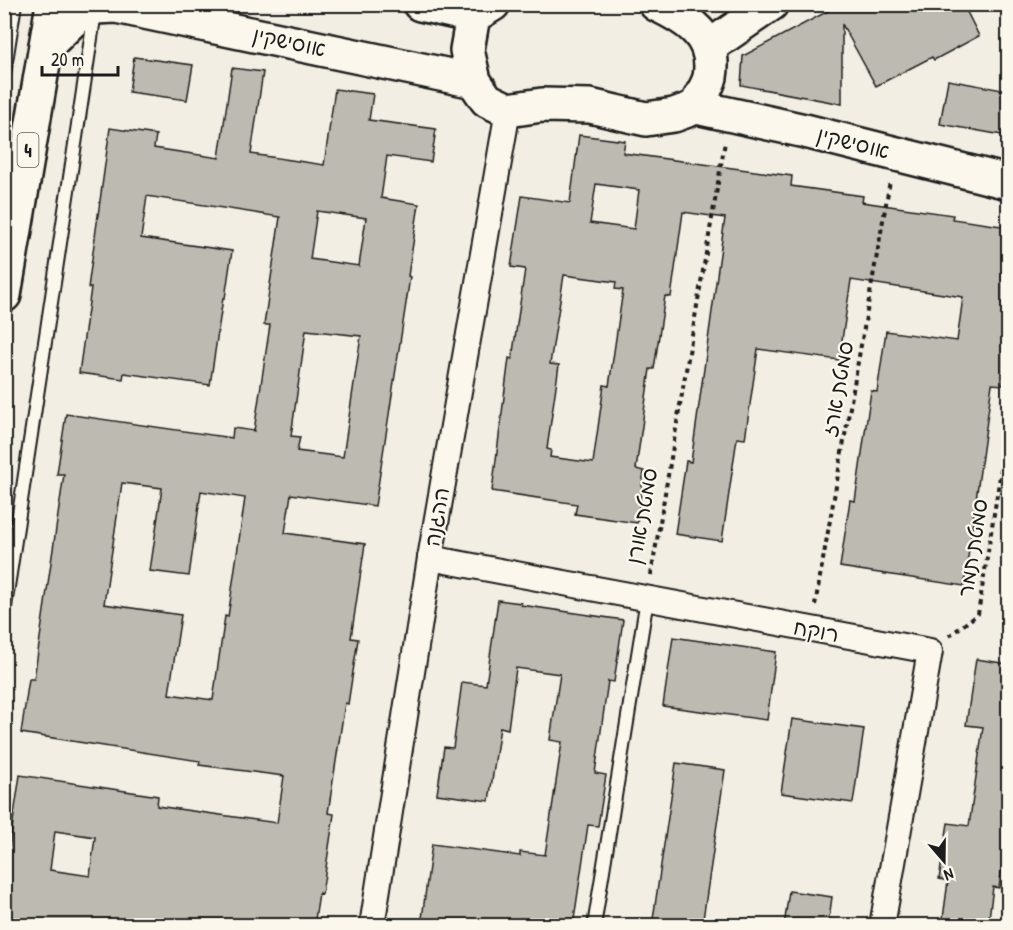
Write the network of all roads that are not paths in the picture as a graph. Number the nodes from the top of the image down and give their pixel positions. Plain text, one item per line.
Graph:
1 (15, 4) edge
2 (52, 4) edge
3 (420, 4) edge
4 (771, 4) edge
5 (96, 7) junction
6 (681, 9) edge
7 (483, 10) edge
8 (46, 45) junction
9 (709, 47) junction
10 (4, 74) edge
11 (474, 81) junction
12 (696, 107) junction
13 (508, 110) junction
14 (1008, 182) edge
15 (4, 296) edge
16 (430, 558) junction
17 (647, 599) junction
18 (4, 613) edge
19 (372, 926) edge
20 (594, 926) edge
21 (882, 926) edge

1 - 10 lane
2 - 8 main road, 4
3 - 7 main road
4 - 9 main road
5 - 8 main road
5 - 11 main road, אוסישקין
5 - 18 lane
6 - 9 main road
7 - 11 main road
8 - 15 main road, 4
9 - 12 main road
11 - 13 main road
12 - 13 main road
12 - 14 main road, אוסישקין
13 - 16 street, ההגנה
16 - 17 street, רוקח
16 - 19 street, ההגנה
17 - 20 lane
17 - 21 street, רוקח

